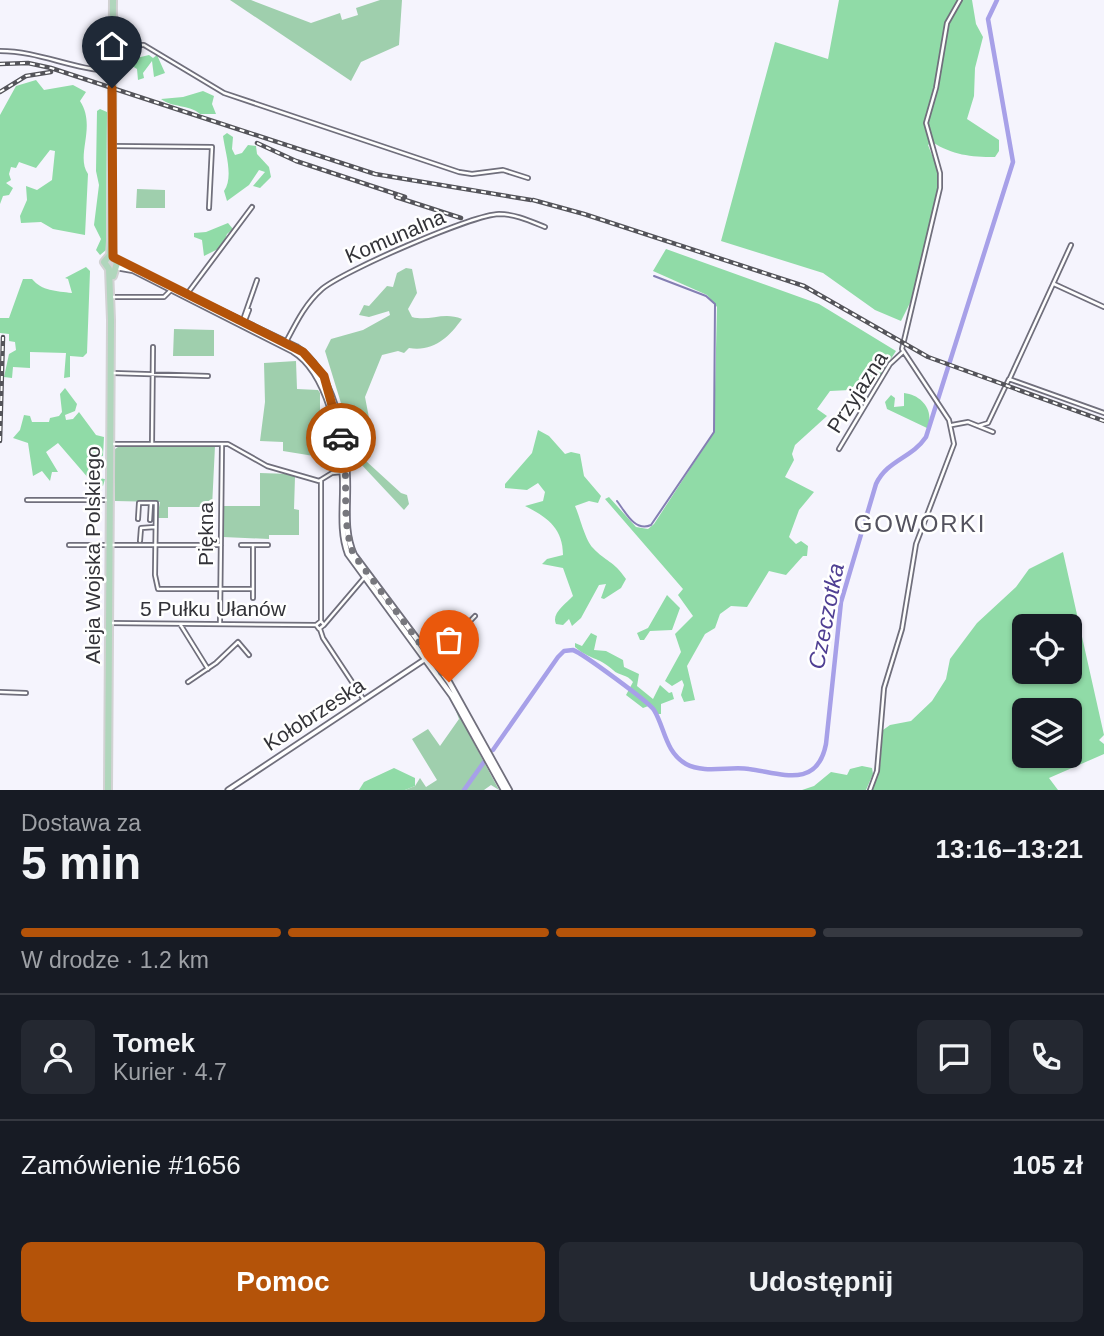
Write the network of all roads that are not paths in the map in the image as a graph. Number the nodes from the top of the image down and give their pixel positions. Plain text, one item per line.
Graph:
1 (113, 0) edge
2 (960, 0) edge
3 (113, 46) junction
4 (0, 51) edge
5 (113, 71) junction
6 (112, 146) junction
7 (528, 178) dead end
8 (253, 207) dead end
9 (209, 208) dead end
10 (545, 227) dead end
11 (1071, 245) dead end
12 (113, 263) junction
13 (257, 280) dead end
14 (1054, 284) junction
15 (171, 290) junction
16 (187, 295) junction
17 (113, 297) junction
18 (1104, 307) edge
19 (111, 320) junction
20 (243, 323) junction
21 (286, 342) junction
22 (153, 347) dead end
23 (903, 352) junction
24 (111, 373) junction
25 (152, 374) junction
26 (208, 376) dead end
27 (1009, 379) junction
28 (1104, 413) edge
29 (951, 425) junction
30 (978, 426) junction
31 (993, 432) dead end
32 (110, 444) junction
33 (152, 444) junction
34 (222, 444) junction
35 (839, 449) dead end
36 (342, 472) junction
37 (321, 481) junction
38 (27, 499) dead end
39 (110, 499) junction
40 (151, 503) junction
41 (138, 519) dead end
42 (150, 520) dead end
43 (155, 527) junction
44 (140, 541) dead end
45 (69, 545) dead end
46 (221, 545) junction
47 (241, 545) dead end
48 (253, 545) junction
49 (268, 545) dead end
50 (110, 546) junction
51 (155, 546) junction
52 (364, 578) junction
53 (221, 589) junction
54 (253, 589) junction
55 (253, 598) dead end
56 (475, 616) dead end
57 (322, 623) junction
58 (109, 624) junction
59 (180, 624) junction
60 (220, 624) junction
61 (316, 625) junction
62 (320, 629) junction
63 (249, 654) dead end
64 (428, 657) junction
65 (208, 668) junction
66 (188, 682) dead end
67 (0, 692) edge
68 (26, 693) dead end
69 (364, 700) junction
70 (490, 759) junction
71 (108, 790) edge
72 (228, 790) edge
73 (503, 790) edge
74 (509, 790) edge
75 (870, 790) edge

1 - 3 main road, Aleja Wojska Polskiego
2 - 23 street
3 - 5 main road, Aleja Wojska Polskiego
3 - 7 street
4 - 5 street
5 - 6 main road, Aleja Wojska Polskiego
6 - 9 street
6 - 12 main road, Aleja Wojska Polskiego
8 - 16 street
10 - 21 street, Komunalna
11 - 14 street
12 - 15 main road
12 - 16 main road
12 - 17 main road, Aleja Wojska Polskiego
12 - 19 main road, Aleja Wojska Polskiego
13 - 20 street
14 - 18 street
14 - 27 street
15 - 17 street
15 - 20 main road
16 - 20 main road
17 - 19 main road, Aleja Wojska Polskiego
19 - 24 main road, Aleja Wojska Polskiego
20 - 21 main road
20 - 36 main road
21 - 64 main road
22 - 25 street
23 - 29 street
23 - 35 street, Przyjazna
24 - 25 street
24 - 32 main road, Aleja Wojska Polskiego
25 - 26 street
25 - 33 street
27 - 28 street
27 - 30 street
29 - 30 street
29 - 75 street
30 - 31 street
32 - 33 street
32 - 39 main road, Aleja Wojska Polskiego
33 - 34 street
34 - 37 street
34 - 46 street, Piękna
36 - 37 street
36 - 52 main road
37 - 57 street
38 - 39 street
39 - 50 main road, Aleja Wojska Polskiego
40 - 41 street
40 - 42 street
40 - 43 street
43 - 44 street
43 - 51 street
45 - 50 street
46 - 51 street
46 - 53 street, Piękna
47 - 48 street
48 - 49 street
48 - 54 street
50 - 51 street
50 - 58 main road, Aleja Wojska Polskiego
51 - 53 street
52 - 57 street
52 - 64 main road
53 - 54 street
53 - 60 street, Piękna
54 - 55 street
56 - 64 street
57 - 61 street
57 - 62 street
58 - 59 street, 5 Pułku Ułanów
58 - 71 main road, Aleja Wojska Polskiego
59 - 60 street, 5 Pułku Ułanów
59 - 65 street
60 - 61 street, 5 Pułku Ułanów
61 - 62 street
62 - 69 street
63 - 65 street
64 - 69 street, Kołobrzeska
64 - 70 main road
65 - 66 street
67 - 68 street
69 - 72 street, Kołobrzeska
70 - 73 main road
70 - 74 main road

